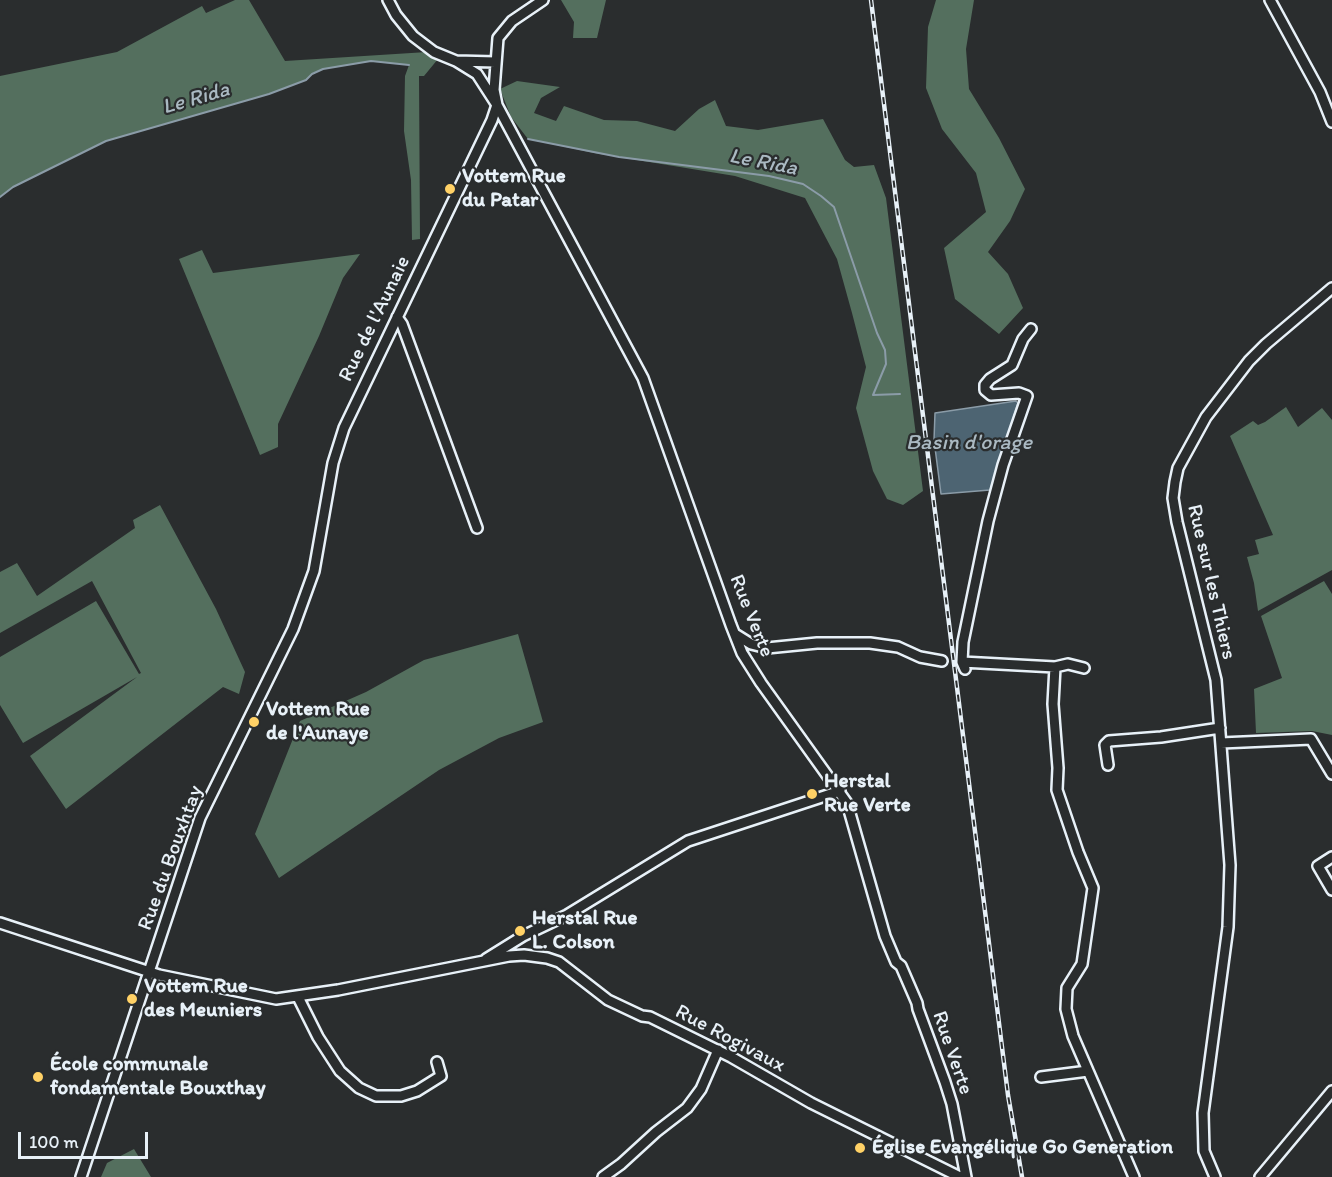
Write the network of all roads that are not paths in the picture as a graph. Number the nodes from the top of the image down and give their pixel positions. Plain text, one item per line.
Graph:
1 (388, 0) edge
2 (543, 0) edge
3 (1270, 0) edge
4 (456, 61) junction
5 (496, 62) junction
6 (497, 105) junction
7 (1332, 122) edge
8 (1332, 288) edge
9 (397, 317) junction
10 (1031, 329) dead end
11 (477, 528) dead end
12 (318, 560) joint
13 (735, 634) junction
14 (942, 661) dead end
15 (1055, 666) junction
16 (1083, 668) dead end
17 (1220, 728) junction
18 (1221, 743) junction
19 (1328, 757) edge
20 (1108, 765) dead end
21 (1332, 774) edge
22 (840, 791) junction
23 (1332, 857) edge
24 (1332, 891) edge
25 (0, 923) edge
26 (522, 937) junction
27 (524, 955) junction
28 (482, 962) junction
29 (150, 972) junction
30 (298, 997) junction
31 (718, 1050) junction
32 (438, 1062) dead end
33 (1088, 1071) junction
34 (441, 1076) junction
35 (1041, 1077) dead end
36 (448, 1085) dead end
37 (1332, 1091) edge
38 (962, 1161) junction
39 (955, 1176) edge
40 (81, 1177) edge
41 (603, 1177) edge
42 (966, 1177) edge
43 (1134, 1177) edge
44 (1215, 1177) edge
45 (1260, 1177) edge

1 - 4 street
2 - 5 street
3 - 7 street
4 - 5 street
4 - 6 street, Rue Verte
5 - 6 street
6 - 9 street, Rue de l'Aunaie
6 - 13 street, Rue Verte
8 - 17 street, Rue sur les Thiers
9 - 11 street
9 - 12 street, Rue de l'Aunaie
10 - 15 street
12 - 29 street, Rue du Bouxhtay
13 - 14 street
13 - 22 street, Rue Verte
15 - 16 street
15 - 33 street
17 - 18 street, Rue sur les Thiers
17 - 20 street
18 - 19 street
18 - 44 street, Rue sur les Thiers
19 - 21 street
22 - 26 street
22 - 38 street, Rue Verte
23 - 24 street
25 - 29 street, Rue Rogivaux
26 - 27 street
26 - 28 street
27 - 28 street, Rue Rogivaux
27 - 31 street, Rue Rogivaux
28 - 30 street, Rue Rogivaux
29 - 30 street, Rue Rogivaux
29 - 40 street, Rue du Bouxhtay
30 - 34 street
31 - 39 street, Rue Rogivaux
31 - 41 street
32 - 34 street
33 - 35 street
33 - 43 street
34 - 36 street
37 - 45 street
38 - 39 street
38 - 42 street, Rue Verte

